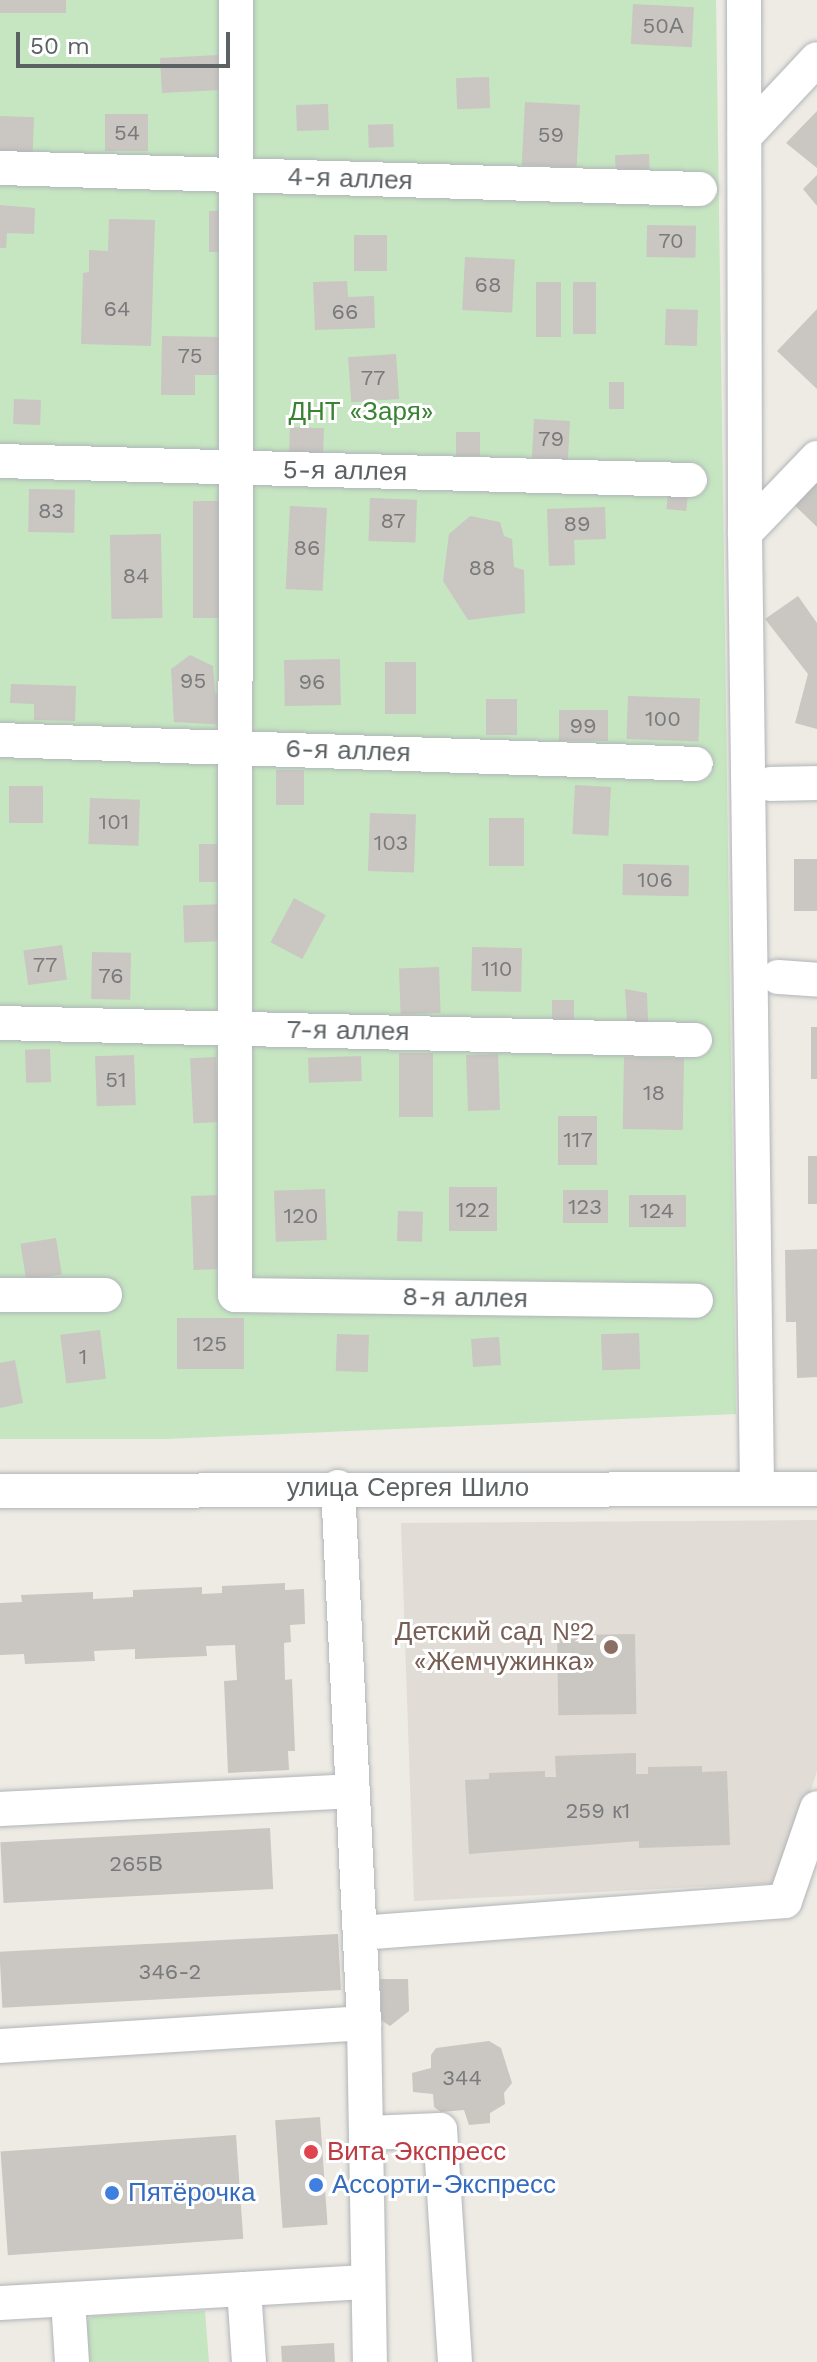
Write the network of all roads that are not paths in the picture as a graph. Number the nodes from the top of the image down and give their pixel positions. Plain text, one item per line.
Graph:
1 (236, 0) edge
2 (744, 0) edge
3 (817, 59) edge
4 (745, 136) junction
5 (0, 168) edge
6 (236, 176) junction
7 (700, 189) dead end
8 (817, 458) edge
9 (0, 461) edge
10 (236, 469) junction
11 (690, 480) dead end
12 (745, 533) junction
13 (0, 740) edge
14 (235, 747) junction
15 (696, 764) dead end
16 (817, 783) edge
17 (771, 784) dead end
18 (778, 977) dead end
19 (817, 980) edge
20 (0, 1023) edge
21 (235, 1028) junction
22 (695, 1040) dead end
23 (0, 1295) edge
24 (105, 1295) dead end
25 (696, 1301) dead end
26 (338, 1487) junction
27 (757, 1489) junction
28 (817, 1489) edge
29 (0, 1491) edge
30 (353, 1791) junction
31 (817, 1808) edge
32 (0, 1809) edge
33 (360, 1933) junction
34 (364, 2023) junction
35 (0, 2046) edge
36 (368, 2133) junction
37 (365, 2282) junction
38 (244, 2289) junction
39 (68, 2300) junction
40 (0, 2303) edge
41 (72, 2362) edge
42 (249, 2362) edge
43 (370, 2362) edge
44 (455, 2362) edge

1 - 6 street
2 - 4 street
3 - 4 street
4 - 12 street
5 - 6 street, 4-я аллея
6 - 7 street, 4-я аллея
6 - 10 street
8 - 12 street
9 - 10 street, 5-я аллея
10 - 11 street, 5-я аллея
10 - 14 street
12 - 27 street
13 - 14 street, 6-я аллея
14 - 15 street, 6-я аллея
14 - 21 street
16 - 17 street
18 - 19 street
20 - 21 street, 7-я аллея
21 - 22 street, 7-я аллея
21 - 25 street, 8-я аллея
23 - 24 street
26 - 27 street, улица Сергея Шило
26 - 29 street, улица Сергея Шило
26 - 30 street
27 - 28 street, улица Сергея Шило
30 - 32 street
30 - 33 street
31 - 33 street
33 - 34 street
34 - 35 street
34 - 36 street
36 - 37 street
36 - 44 street
37 - 38 street
37 - 43 street
38 - 39 street
38 - 42 street
39 - 40 street
39 - 41 street

